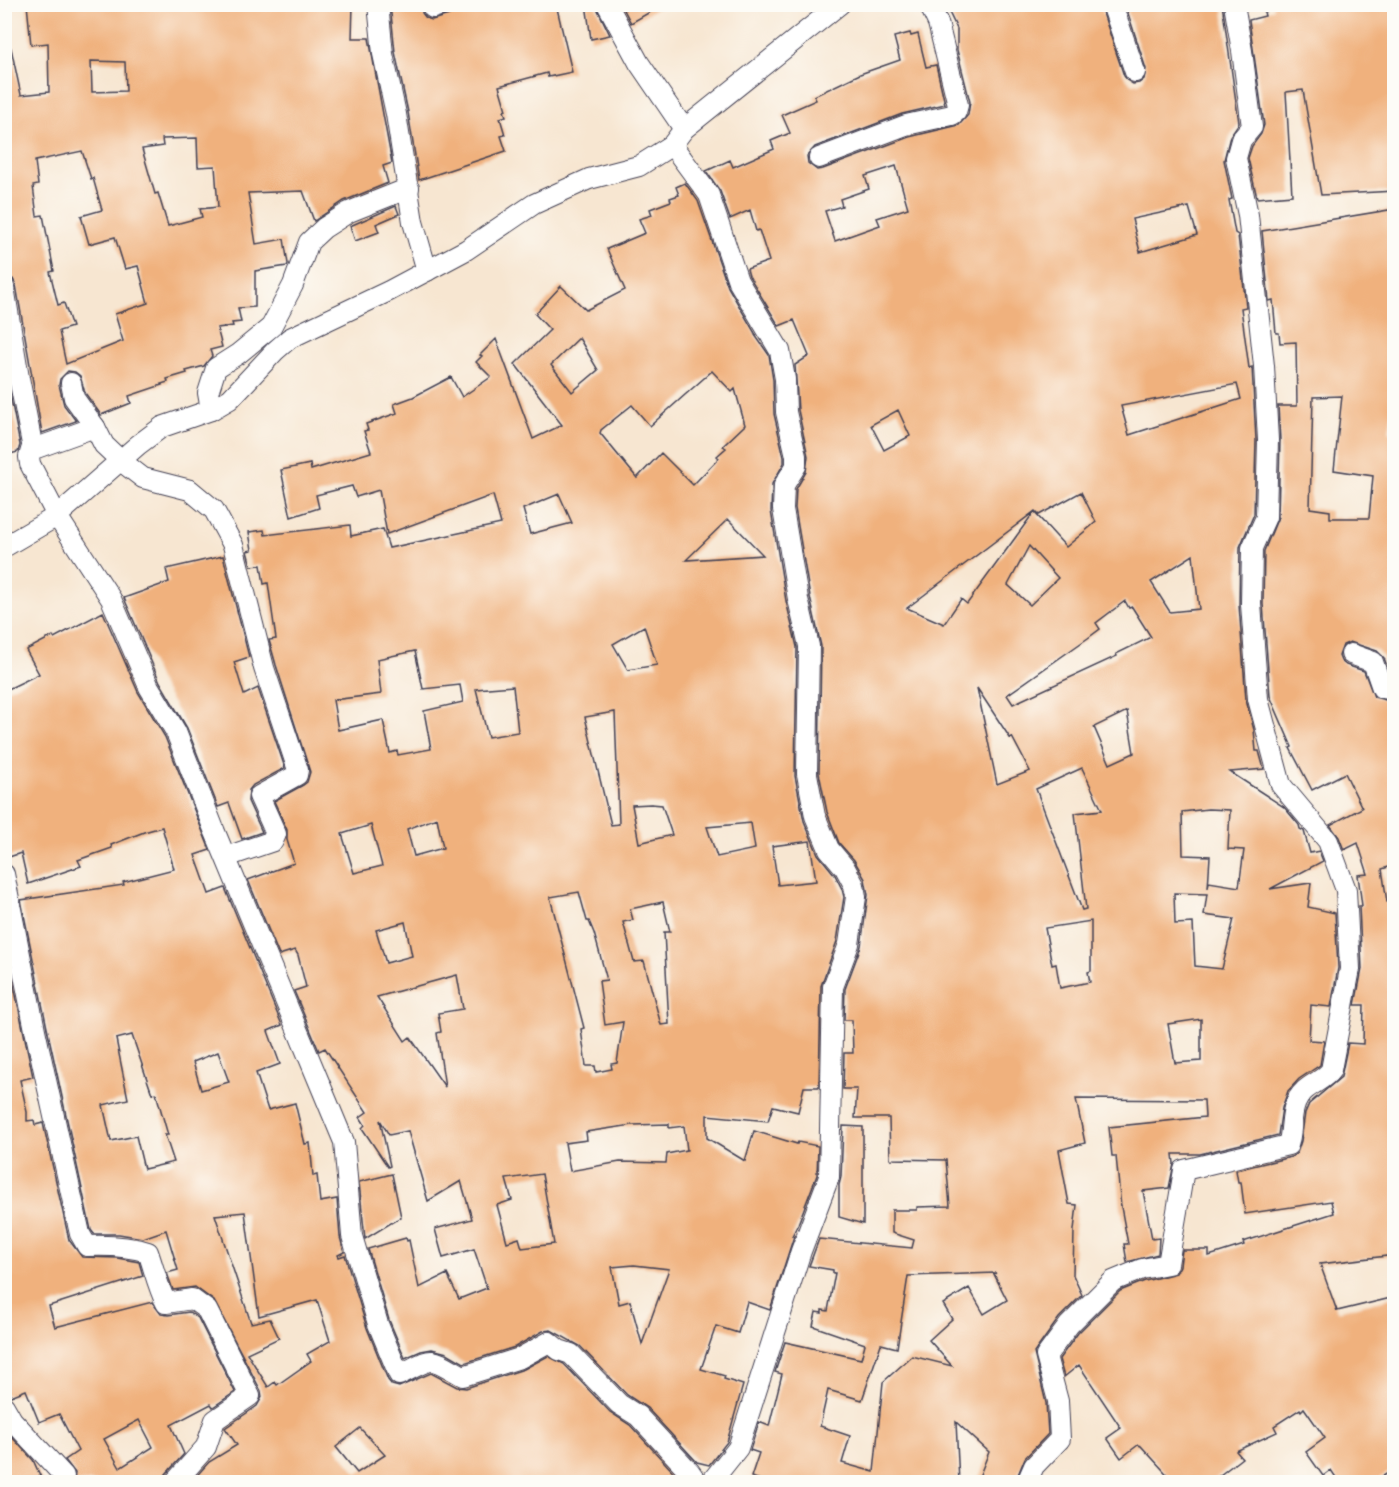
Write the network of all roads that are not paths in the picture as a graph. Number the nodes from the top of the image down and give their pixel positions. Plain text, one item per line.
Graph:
1 (378, 4) edge
2 (607, 4) edge
3 (840, 4) edge
4 (929, 4) edge
5 (1112, 4) edge
6 (1234, 4) edge
7 (1135, 72) dead end
8 (684, 129) junction
9 (672, 145) junction
10 (819, 158) dead end
11 (409, 188) junction
12 (427, 270) junction
13 (4, 287) edge
14 (70, 383) dead end
15 (211, 410) junction
16 (94, 427) junction
17 (33, 449) junction
18 (121, 461) junction
19 (57, 516) junction
20 (4, 547) edge
21 (1351, 654) dead end
22 (1395, 690) edge
23 (226, 857) junction
24 (4, 874) edge
25 (4, 1406) edge
26 (64, 1476) dead end
27 (175, 1482) edge
28 (697, 1482) edge
29 (711, 1482) edge
30 (1027, 1482) edge

1 - 11 street
2 - 8 street
3 - 8 street
4 - 10 street
5 - 7 street
6 - 30 street
8 - 9 street
9 - 12 street
9 - 29 street
11 - 12 street
11 - 15 street
12 - 15 street
13 - 17 street
14 - 16 street
15 - 18 street
16 - 17 street
16 - 18 street
17 - 19 street
18 - 19 street
18 - 23 street
19 - 20 street
19 - 23 street
21 - 22 street
23 - 28 street
24 - 27 street
25 - 26 street

